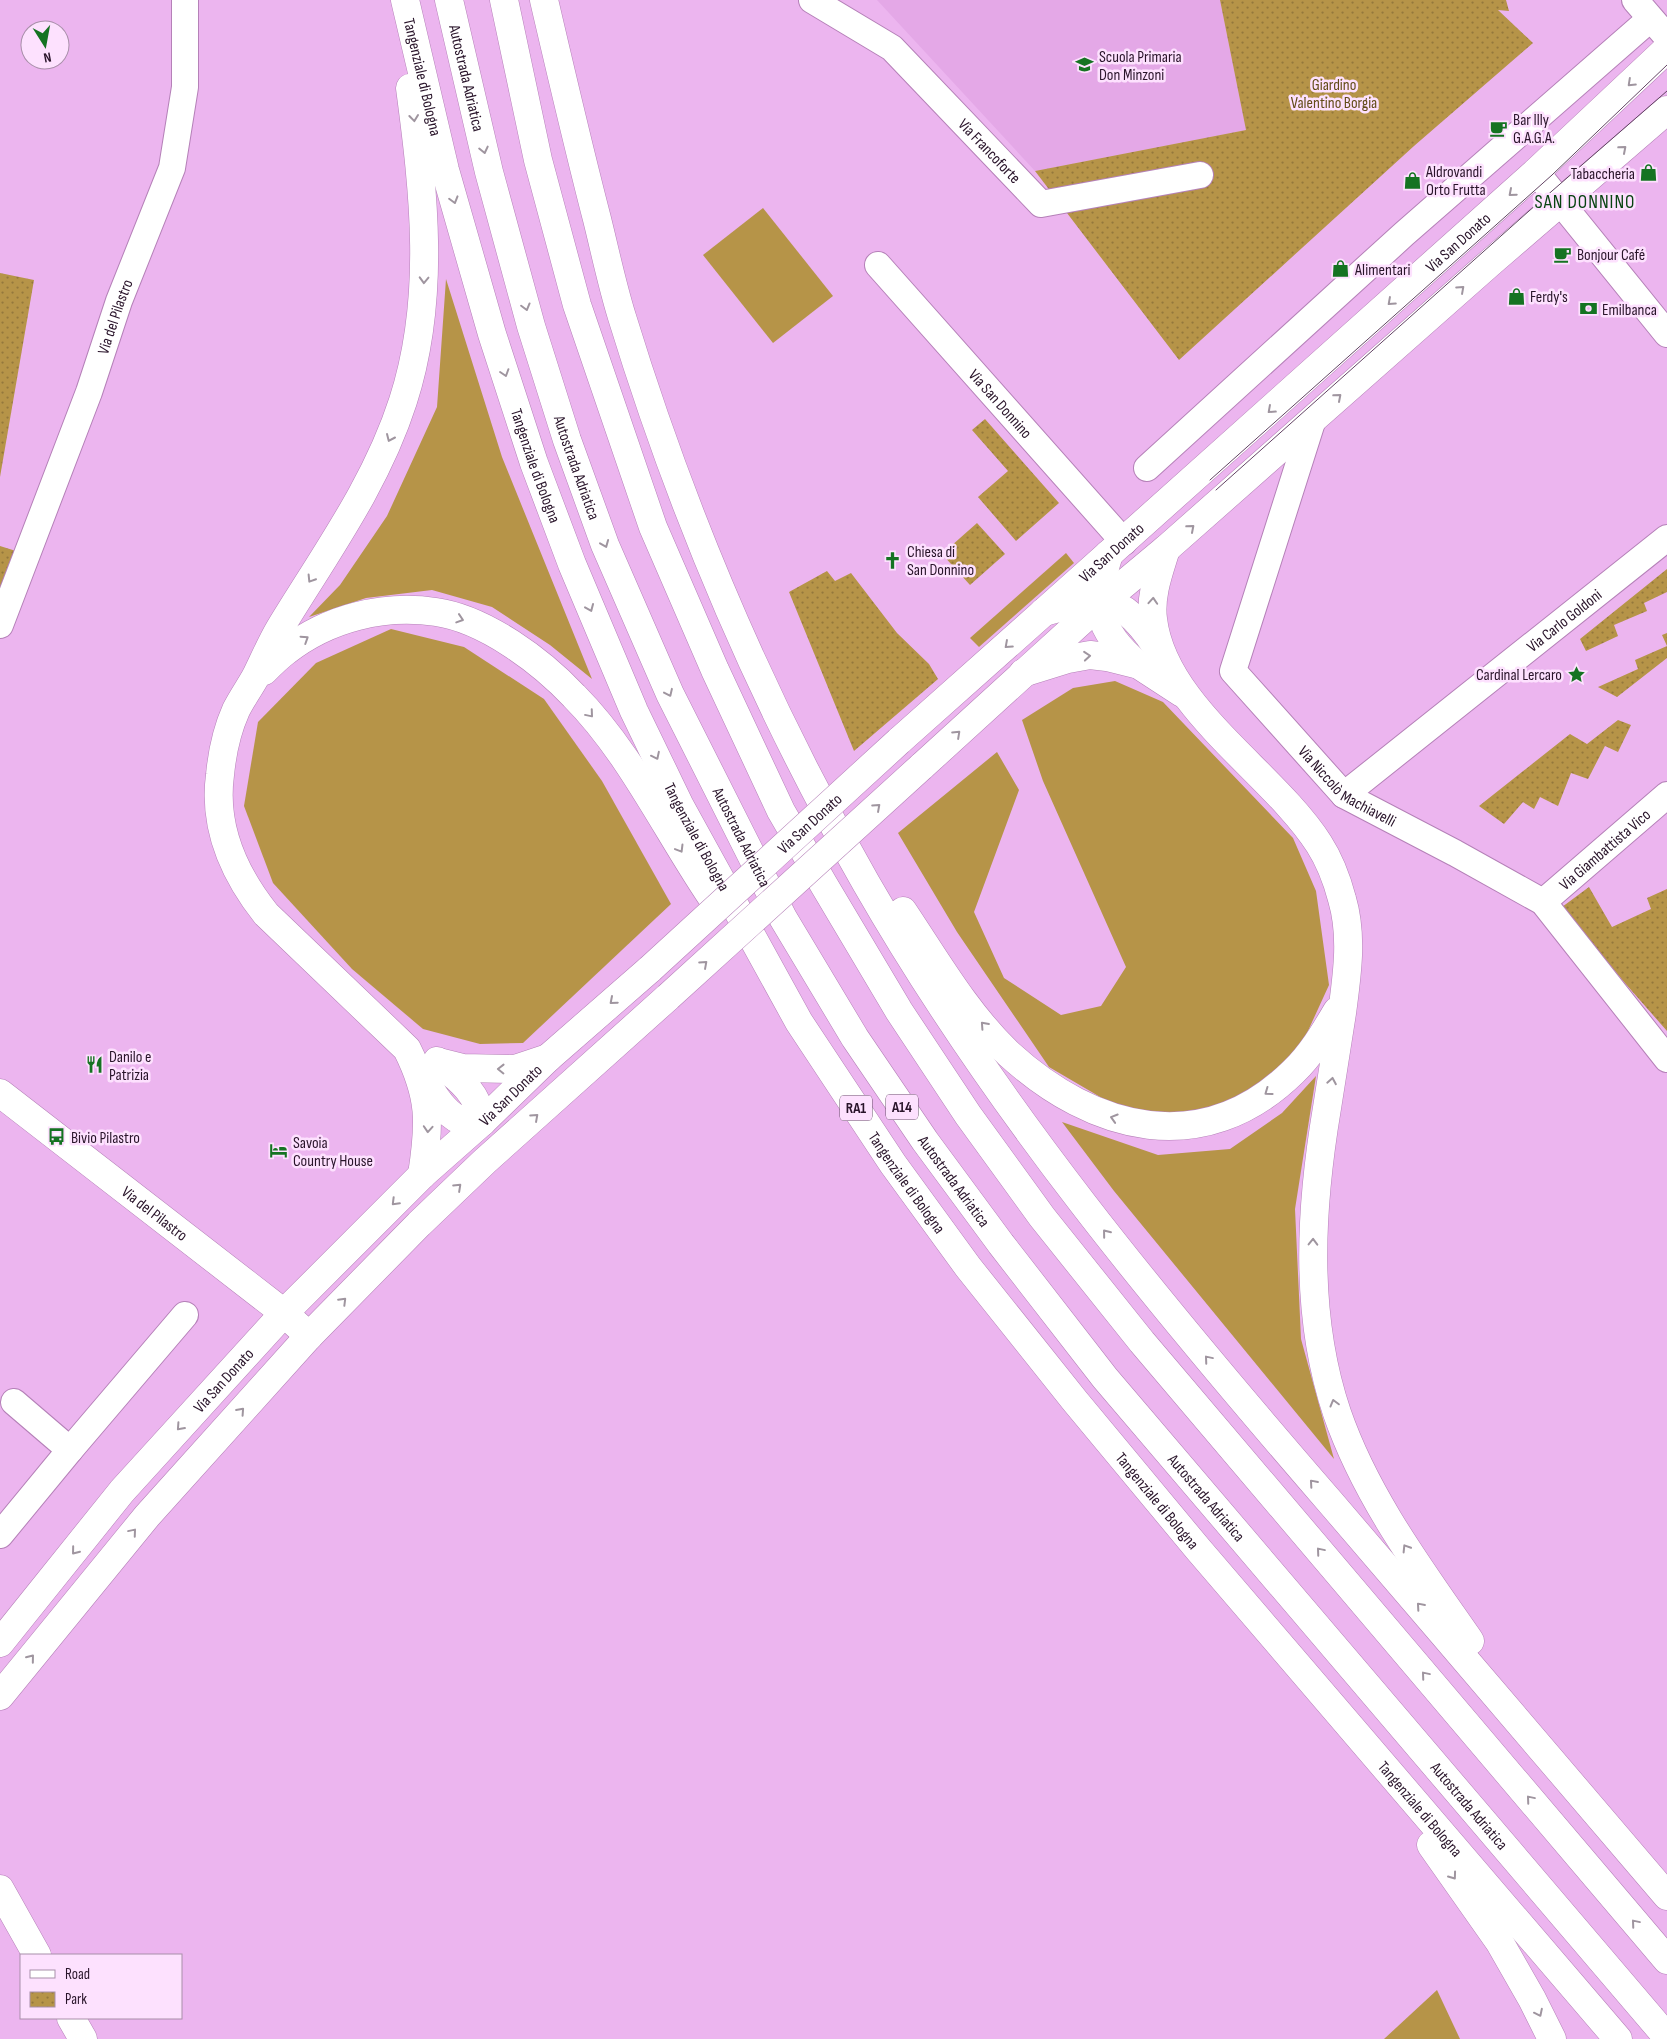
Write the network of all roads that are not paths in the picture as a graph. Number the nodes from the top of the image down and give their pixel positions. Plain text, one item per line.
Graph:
1 (185, 0) edge
2 (398, 0) edge
3 (404, 0) edge
4 (449, 0) edge
5 (504, 0) edge
6 (544, 0) edge
7 (812, 0) edge
8 (1651, 19) edge
9 (1667, 49) edge
10 (1667, 110) edge
11 (1536, 172) junction
12 (1200, 174) dead end
13 (1562, 203) junction
14 (878, 265) dead end
15 (1667, 334) edge
16 (1313, 419) junction
17 (1147, 468) dead end
18 (1667, 538) edge
19 (1117, 548) junction
20 (1166, 549) junction
21 (1100, 604) junction
22 (1044, 612) junction
23 (0, 625) edge
24 (1149, 657) junction
25 (1023, 674) junction
26 (254, 681) junction
27 (799, 756) junction
28 (1344, 795) junction
29 (1667, 795) edge
30 (1543, 902) junction
31 (1343, 1002) junction
32 (799, 1022) junction
33 (548, 1058) junction
34 (1667, 1059) edge
35 (429, 1068) junction
36 (0, 1093) edge
37 (482, 1122) junction
38 (505, 1144) junction
39 (422, 1174) junction
40 (284, 1313) junction
41 (185, 1315) dead end
42 (309, 1336) junction
43 (14, 1402) dead end
44 (70, 1450) junction
45 (0, 1535) edge
46 (0, 1643) edge
47 (1323, 1694) junction
48 (0, 1696) edge
49 (1564, 1774) junction
50 (1667, 1878) edge
51 (0, 1889) edge
52 (1667, 1896) edge
53 (36, 1954) edge
54 (1667, 1960) edge
55 (72, 2019) edge
56 (1667, 2037) edge
57 (83, 2039) edge
58 (1552, 2039) edge
59 (1618, 2039) edge

1 - 23 street, Via del Pilastro
2 -> 26 main road
3 -> 32 main road, Tangenziale di Bologna / RA1
4 -> 56 main road, Autostrada Adriatica / A14
54 -> 5 main road
6 - 27 main road
7 - 12 street, Via Francoforte
8 - 17 street
9 -> 11 main road, Via San Donato
13 -> 10 main road, Via San Donato
11 - 13 street
11 -> 19 main road, Via San Donato
13 - 15 street
16 -> 13 main road, Via San Donato
14 - 19 street, Via San Donnino
20 -> 16 main road, Via San Donato
16 - 28 street, Via Niccolò Machiavelli
18 - 28 street, Via Carlo Goldoni
19 - 21 main road
19 - 22 main road, Via San Donato
20 - 21 main road, Via San Donato
24 -> 20 main road
21 - 22 main road
21 - 24 main road
21 - 25 main road, Via San Donato
22 -> 33 main road, Via San Donato, bridge
25 -> 24 main road
24 - 31 main road
38 -> 25 main road, Via San Donato, bridge
26 -> 32 main road
26 - 35 main road
31 -> 27 main road
49 -> 27 main road
28 - 30 street, Via Niccolò Machiavelli
29 - 30 street, Via Giambattista Vico
30 - 34 street, Via Niccolò Machiavelli
49 -> 31 main road
32 - 47 main road, Tangenziale di Bologna / RA1
33 -> 35 main road
33 - 37 main road, Via San Donato
35 - 37 main road
35 -> 39 main road
36 - 40 main road, Via del Pilastro
37 - 38 main road
37 - 39 main road, Via San Donato
42 -> 38 main road, Via San Donato
39 -> 40 main road, Via San Donato
40 - 42 main road, Via del Pilastro
40 -> 46 main road, Via San Donato
41 - 44 street
48 -> 42 main road, Via San Donato
43 - 44 street
44 - 45 street
47 -> 58 main road
47 - 59 main road, Tangenziale di Bologna / RA1
49 - 50 main road
49 - 52 main road
51 - 53 main road
55 - 57 main road

